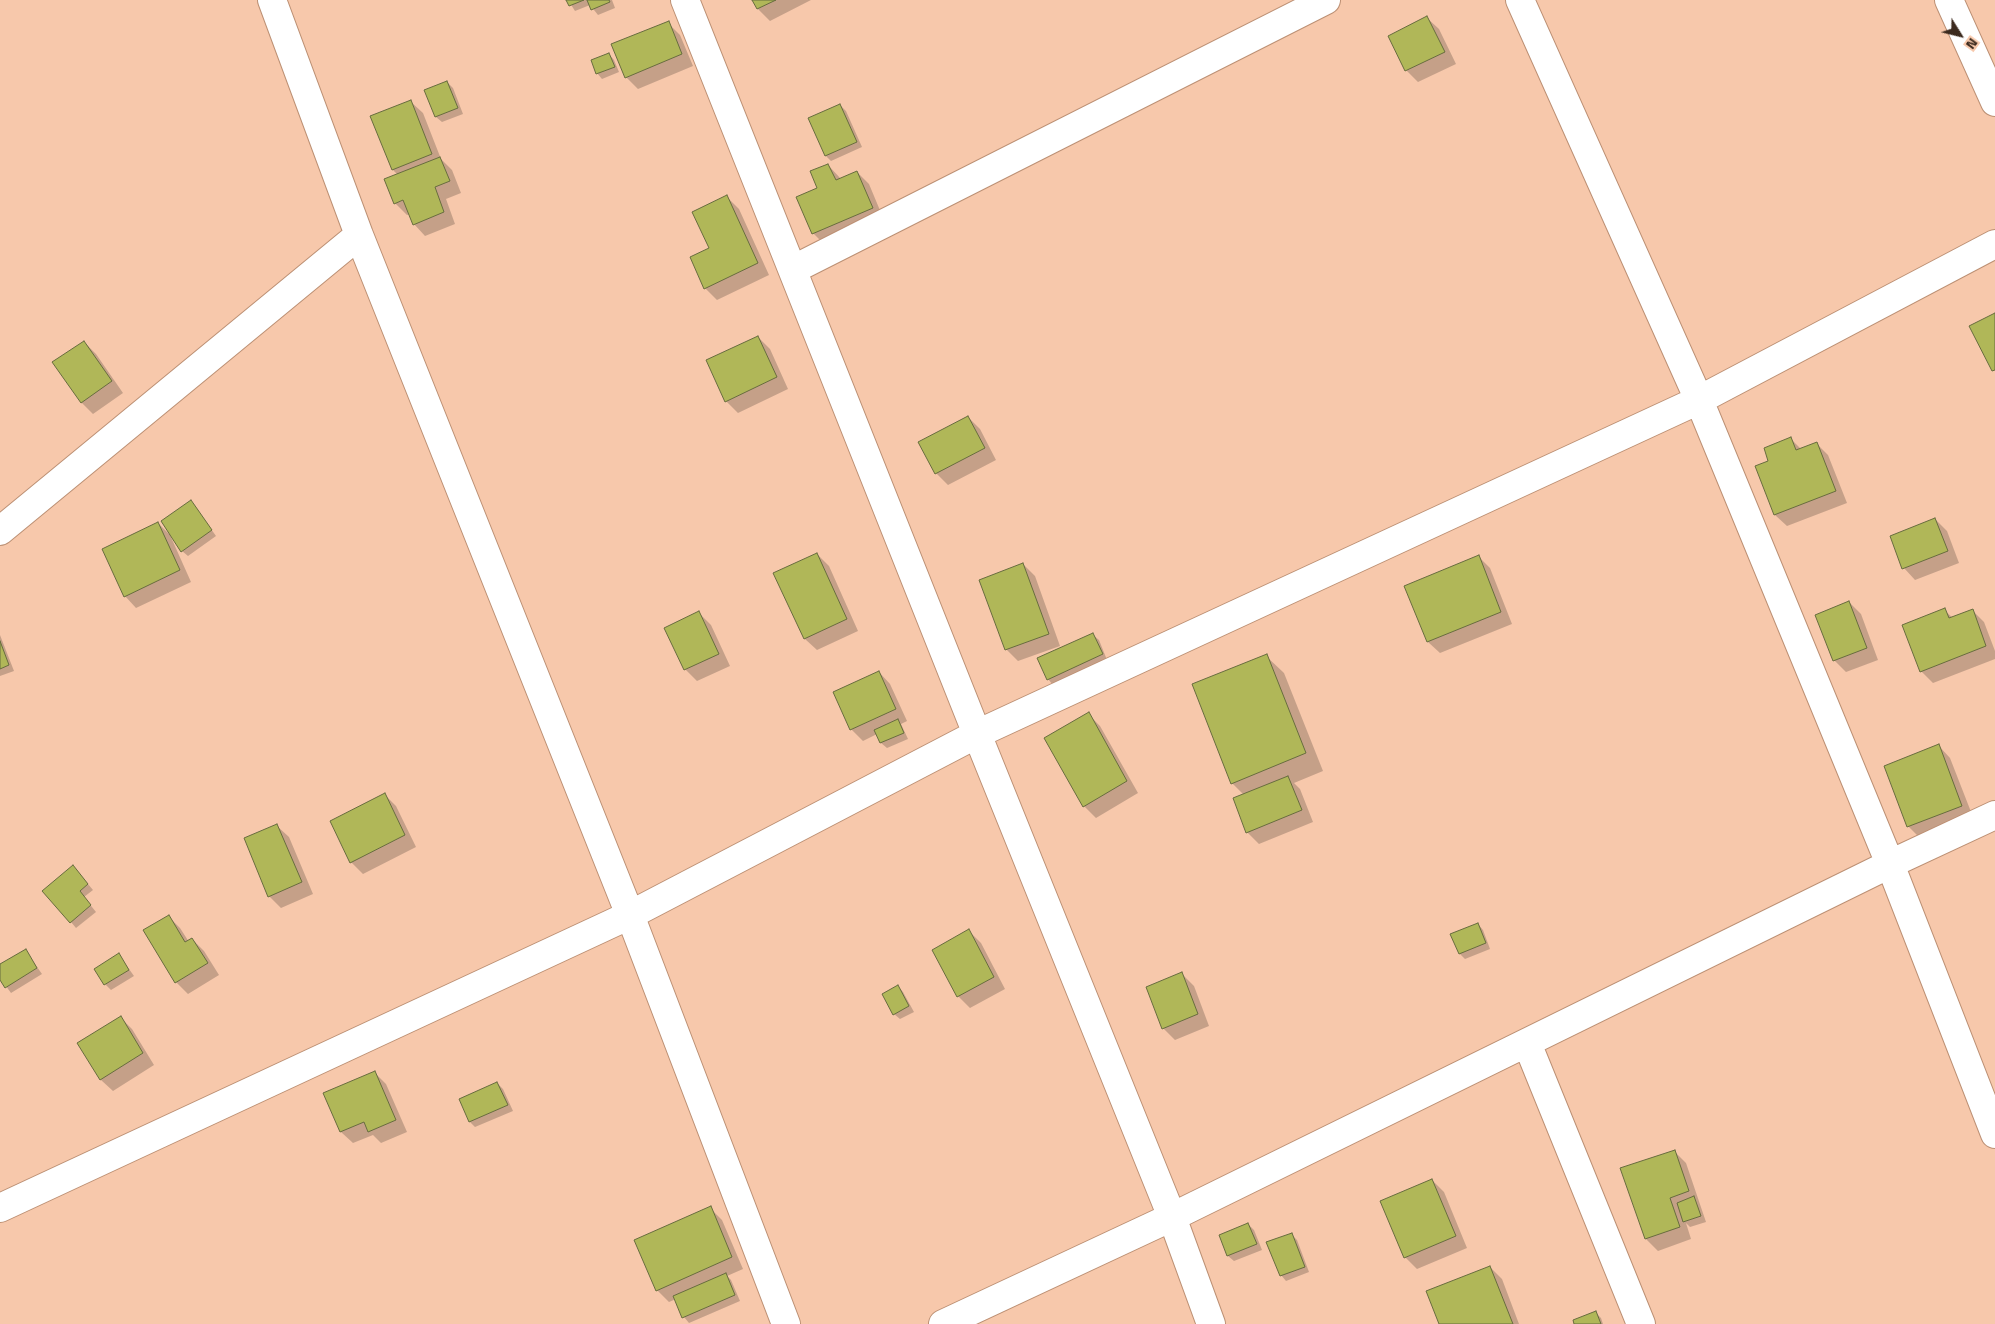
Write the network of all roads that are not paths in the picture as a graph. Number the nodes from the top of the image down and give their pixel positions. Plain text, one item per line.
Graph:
1 (272, 0) edge
2 (685, 0) edge
3 (1326, 0) edge
4 (1520, 0) edge
5 (1949, 0) edge
6 (1995, 102) edge
7 (360, 235) junction
8 (1995, 244) edge
9 (794, 269) junction
10 (1699, 400) junction
11 (0, 531) edge
12 (977, 734) junction
13 (1995, 815) edge
14 (1890, 864) junction
15 (630, 915) junction
16 (1527, 1043) junction
17 (1995, 1134) edge
18 (0, 1208) edge
19 (1172, 1217) junction
20 (786, 1324) edge
21 (943, 1324) edge
22 (1210, 1324) edge
23 (1641, 1324) edge

1 - 7 street
2 - 9 street
3 - 9 street
4 - 10 street
5 - 6 street
7 - 11 street
7 - 15 street
8 - 10 street
9 - 12 street
10 - 12 street
10 - 14 street
12 - 15 street
12 - 19 street
13 - 14 street
14 - 16 street
14 - 17 street
15 - 18 street
15 - 20 street
16 - 19 street
16 - 23 street
19 - 21 street
19 - 22 street

